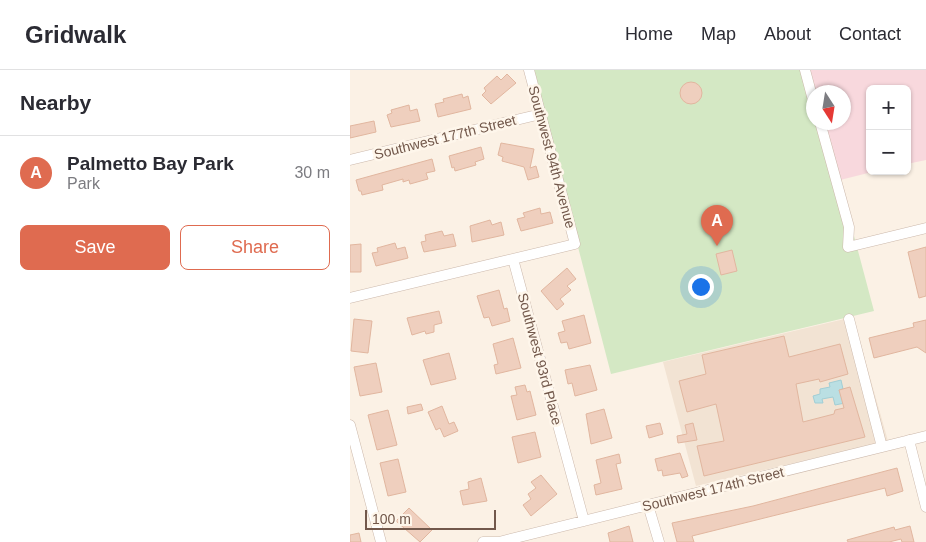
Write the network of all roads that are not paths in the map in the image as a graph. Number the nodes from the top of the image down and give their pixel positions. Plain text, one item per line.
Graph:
1 (529, 70) edge
2 (805, 70) edge
3 (810, 85) edge
4 (540, 114) junction
5 (822, 130) edge
6 (350, 160) edge
7 (926, 228) edge
8 (513, 259) junction
9 (350, 298) edge
10 (849, 319) dead end
11 (350, 425) edge
12 (926, 436) edge
13 (910, 440) junction
14 (882, 447) junction
15 (648, 505) junction
16 (926, 507) edge
17 (584, 521) junction
18 (381, 542) edge
19 (483, 542) edge
20 (499, 542) edge
21 (659, 542) edge

1 - 4 street, Southwest 94th Avenue
2 - 3 street
4 - 6 street, Southwest 177th Street
4 - 8 street, Southwest 94th Avenue
5 - 7 street
8 - 9 street
8 - 17 street, Southwest 93rd Place
10 - 14 street
11 - 18 street
12 - 13 street, Southwest 174th Street
13 - 14 street, Southwest 174th Street
13 - 16 street
14 - 15 street, Southwest 174th Street
15 - 17 street, Southwest 174th Street
15 - 21 street
17 - 20 street, Southwest 174th Street
19 - 20 street, Southwest 174th Street

